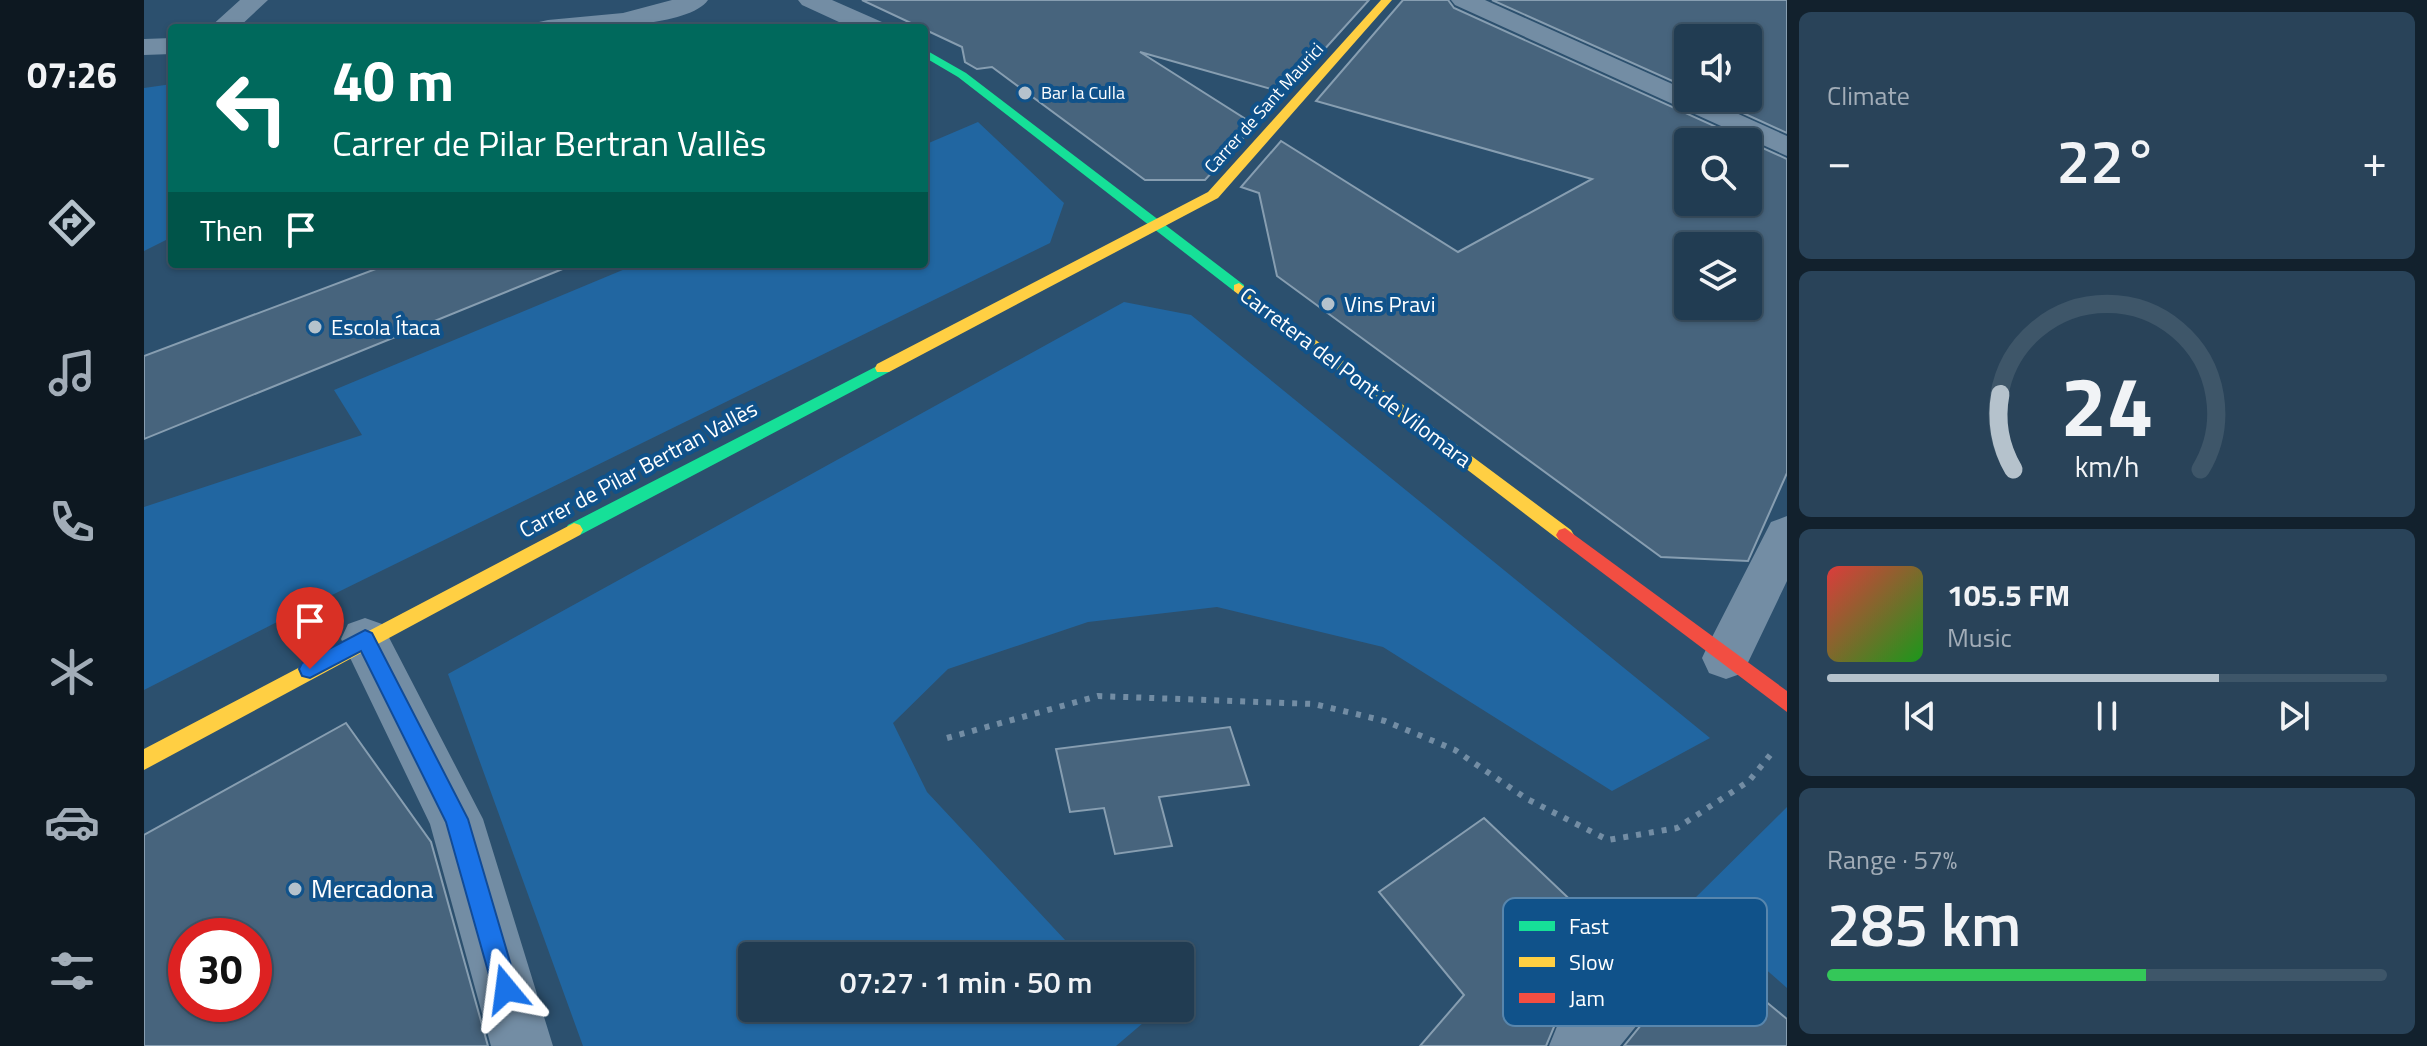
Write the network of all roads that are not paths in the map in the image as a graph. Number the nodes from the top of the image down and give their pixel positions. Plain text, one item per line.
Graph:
1 (255, 0) edge
2 (695, 0) edge
3 (811, 0) edge
4 (1387, 0) edge
5 (1464, 0) edge
6 (227, 24) edge
7 (606, 24) edge
8 (864, 24) edge
9 (168, 46) edge
10 (144, 47) edge
11 (928, 54) edge
12 (1787, 147) edge
13 (1158, 226) junction
14 (1787, 534) edge
15 (365, 639) junction
16 (1726, 658) junction
17 (1787, 703) edge
18 (144, 760) edge
19 (1597, 1026) edge
20 (522, 1046) edge
21 (1580, 1046) edge

1 - 6 street
2 - 7 street
3 - 8 street
4 - 13 street, Carrer de Sant Maurici
5 - 12 street
9 - 10 street
11 - 13 street, Carretera del Pont de Vilomara
13 - 15 street, Carrer de Pilar Bertran Vallès
13 - 16 street, Carretera del Pont de Vilomara
14 - 16 street
15 - 18 street, Carrer de Pilar Bertran Vallès
15 - 20 street
16 - 17 street, Carretera del Pont de Vilomara
19 - 21 street

